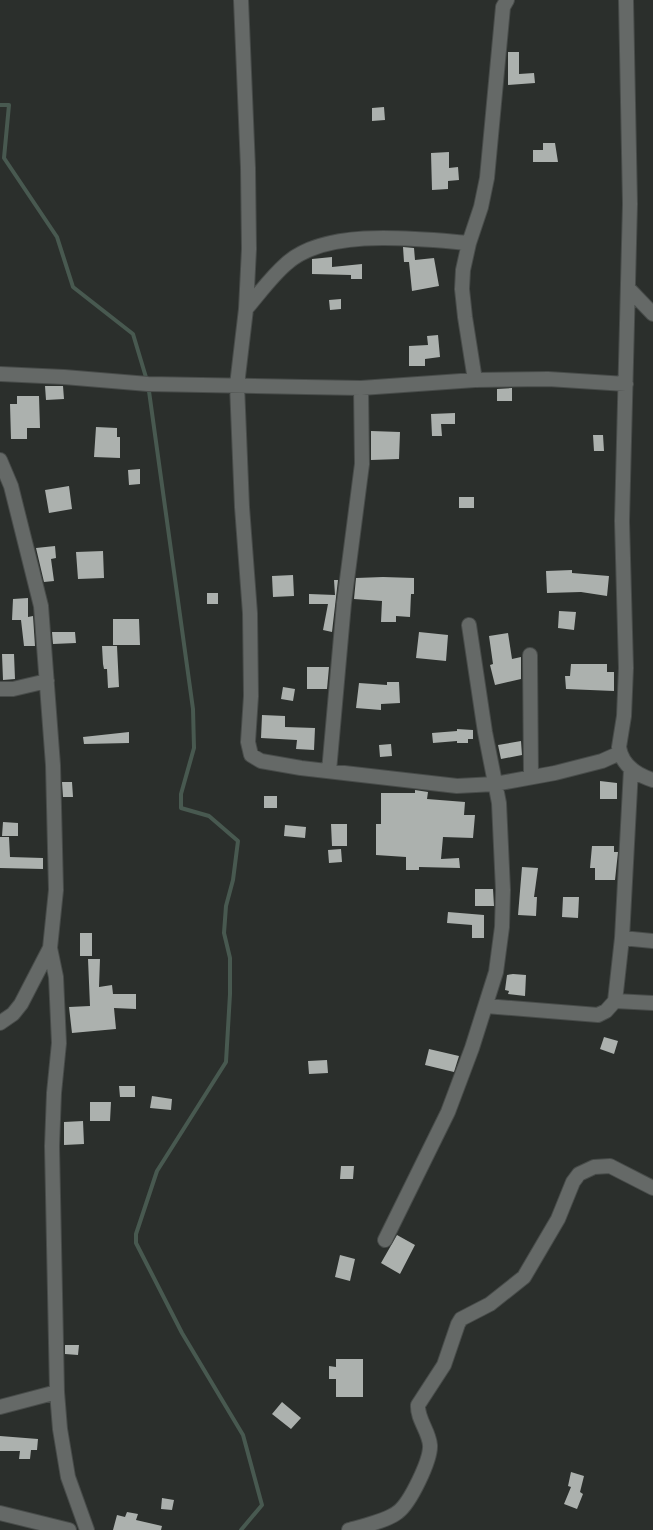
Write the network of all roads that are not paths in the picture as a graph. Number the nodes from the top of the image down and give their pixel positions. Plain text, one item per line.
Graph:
1 (241, 0) edge
2 (507, 0) edge
3 (627, 0) edge
4 (469, 243) junction
5 (628, 288) junction
6 (246, 309) junction
7 (653, 314) edge
8 (0, 374) edge
9 (475, 380) junction
10 (626, 384) junction
11 (237, 385) junction
12 (361, 388) junction
13 (0, 460) edge
14 (469, 625) dead end
15 (530, 655) dead end
16 (47, 681) junction
17 (0, 689) edge
18 (620, 753) junction
19 (630, 769) junction
20 (329, 771) junction
21 (531, 776) junction
22 (653, 780) edge
23 (495, 784) junction
24 (622, 938) junction
25 (653, 941) edge
26 (50, 948) junction
27 (615, 1001) junction
28 (653, 1003) edge
29 (486, 1006) junction
30 (0, 1023) edge
31 (653, 1188) edge
32 (385, 1239) dead end
33 (57, 1392) junction
34 (0, 1407) edge
35 (0, 1513) edge
36 (69, 1530) edge
37 (87, 1530) edge
38 (350, 1530) edge

1 - 6 street
2 - 4 street
3 - 5 street
4 - 6 street
4 - 9 street
5 - 7 street
5 - 10 street
6 - 11 street
8 - 11 street
9 - 10 street
9 - 12 street
10 - 18 street
11 - 12 street
11 - 20 street
12 - 20 street
13 - 16 street
14 - 23 street
15 - 21 street
16 - 17 street
16 - 26 street
18 - 19 street
18 - 21 street
19 - 22 street
19 - 24 street
20 - 23 street
21 - 23 street
23 - 29 street
24 - 25 street
24 - 27 street
26 - 30 street
26 - 33 street
27 - 28 street
27 - 29 street
29 - 32 street
31 - 38 street
33 - 34 street
33 - 37 street
35 - 36 street

